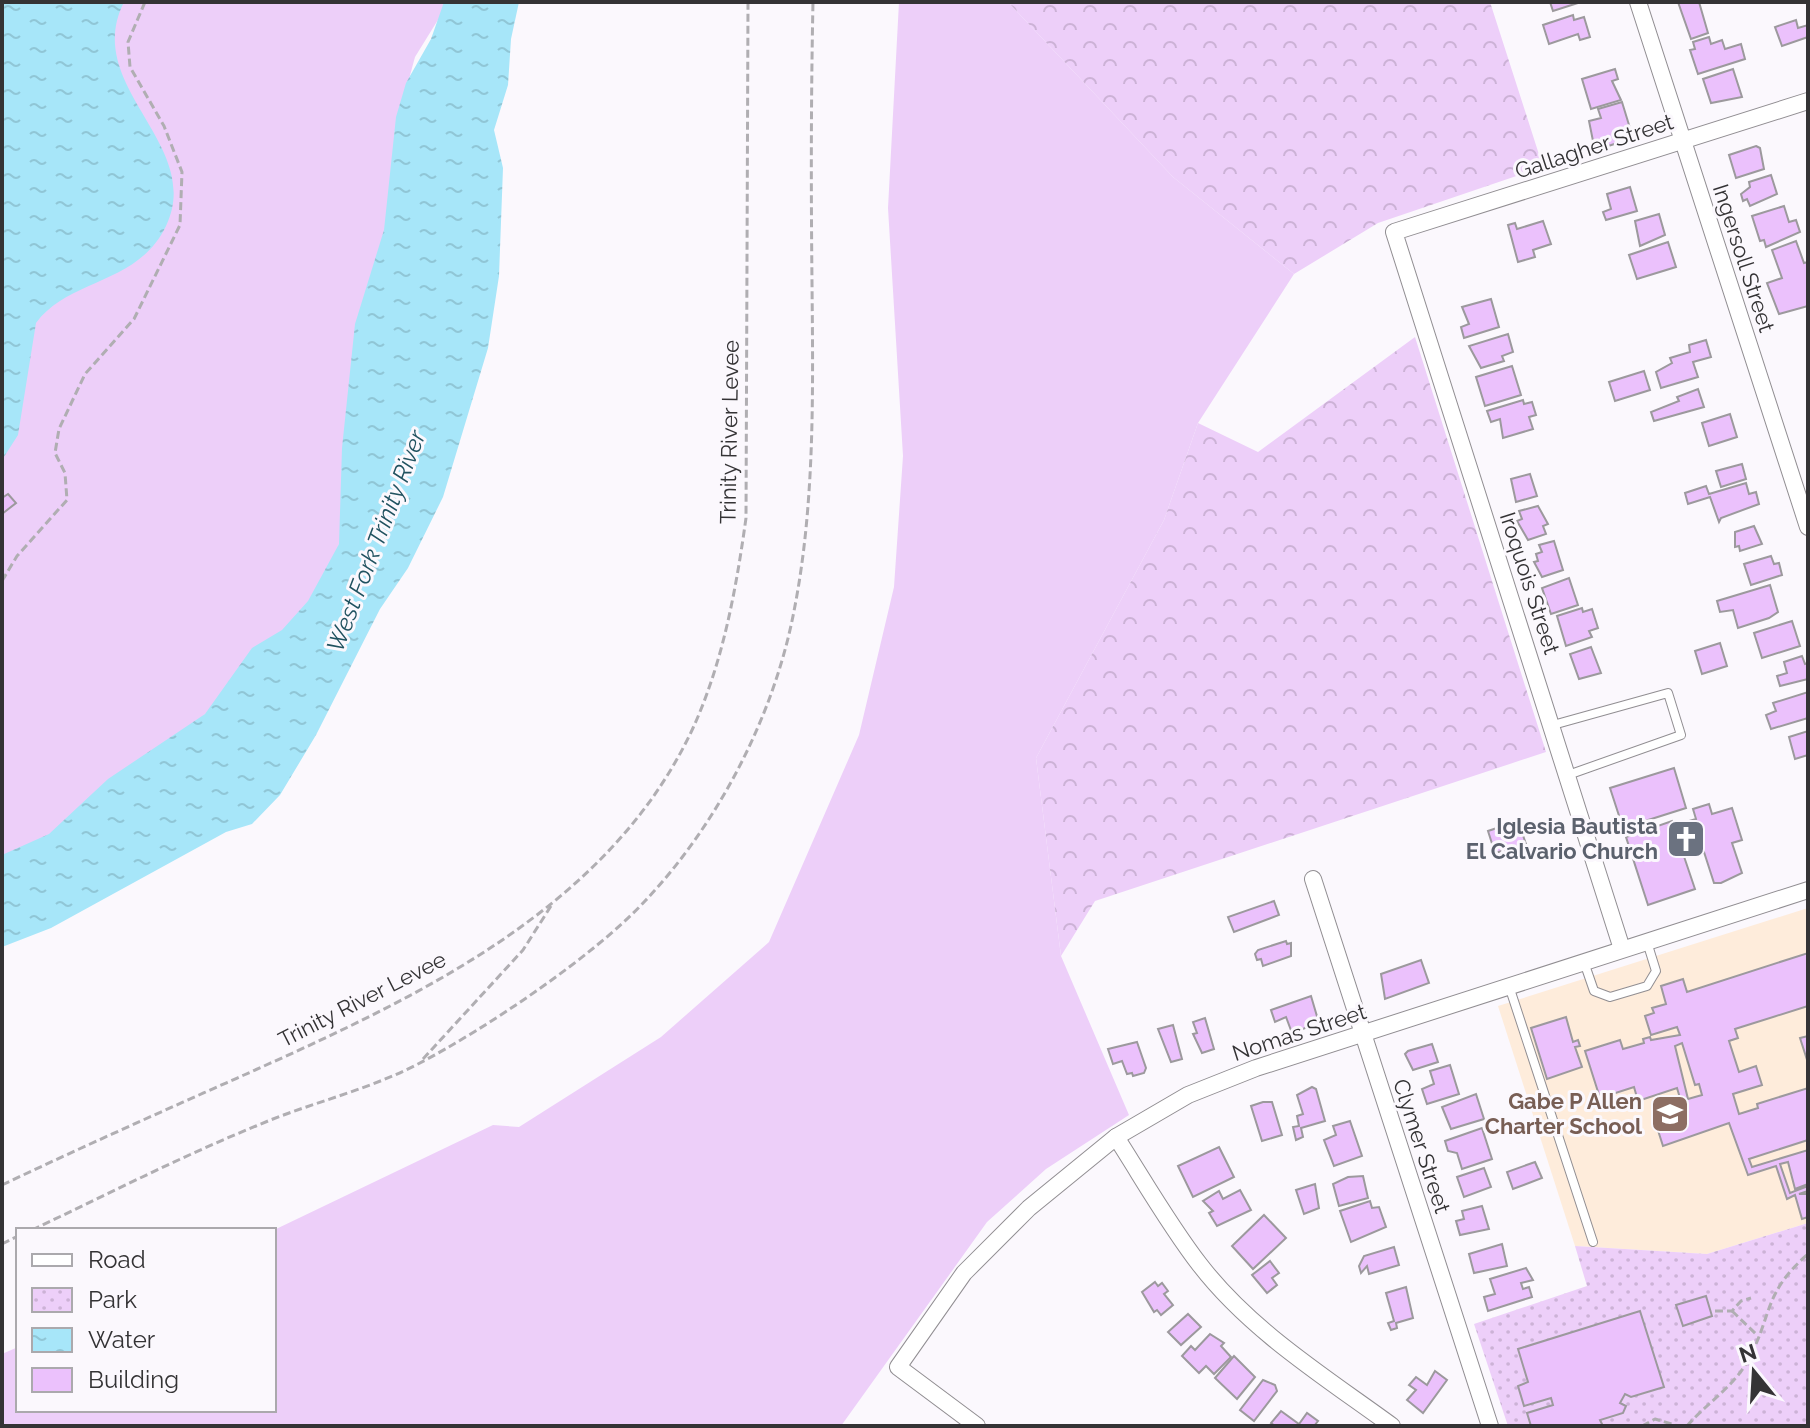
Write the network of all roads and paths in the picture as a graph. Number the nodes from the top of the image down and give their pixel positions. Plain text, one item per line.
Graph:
1 (145, 2) edge
2 (748, 2) edge
3 (813, 2) edge
4 (1638, 2) edge
5 (1808, 101) edge
6 (1683, 141) junction
7 (1394, 232) joint
8 (1808, 527) edge
9 (2, 581) edge
10 (1553, 725) junction
11 (1568, 775) junction
12 (1313, 879) dead end
13 (1808, 890) edge
14 (553, 903) junction
15 (1647, 941) junction
16 (1622, 949) junction
17 (1584, 961) junction
18 (1509, 986) junction
19 (1362, 1035) junction
20 (419, 1063) junction
21 (1116, 1137) junction
22 (2, 1185) edge
23 (36, 1228) edge
24 (1593, 1242) dead end
25 (1808, 1254) edge
26 (1751, 1298) dead end
27 (1715, 1311) dead end
28 (1732, 1311) junction
29 (1757, 1335) junction
30 (977, 1426) edge
31 (1392, 1426) edge
32 (1490, 1426) edge
33 (1642, 1426) edge
34 (1678, 1426) edge
35 (1687, 1426) edge

1 - 9 path
2 - 14 path, Trinity River Levee
3 - 20 path
4 - 6 street, Ingersoll Street
5 - 6 street, Gallagher Street
6 - 7 street, Gallagher Street
6 - 8 street, Ingersoll Street
7 - 10 street, Iroquois Street
10 - 11 street, Iroquois Street
10 - 11 lane
11 - 16 street, Iroquois Street
12 - 19 street, Clymer Street
13 - 15 street, Nomas Street
14 - 20 path
14 - 22 path, Trinity River Levee
15 - 16 street, Nomas Street
15 - 17 lane
16 - 17 street, Nomas Street
17 - 18 street, Nomas Street
18 - 19 street, Nomas Street
18 - 24 lane
19 - 21 street, Nomas Street
19 - 32 street, Clymer Street
20 - 23 path
21 - 30 street, Nomas Street
21 - 31 street
25 - 29 path
26 - 28 path
27 - 28 path
28 - 29 path
29 - 35 path
33 - 34 path

